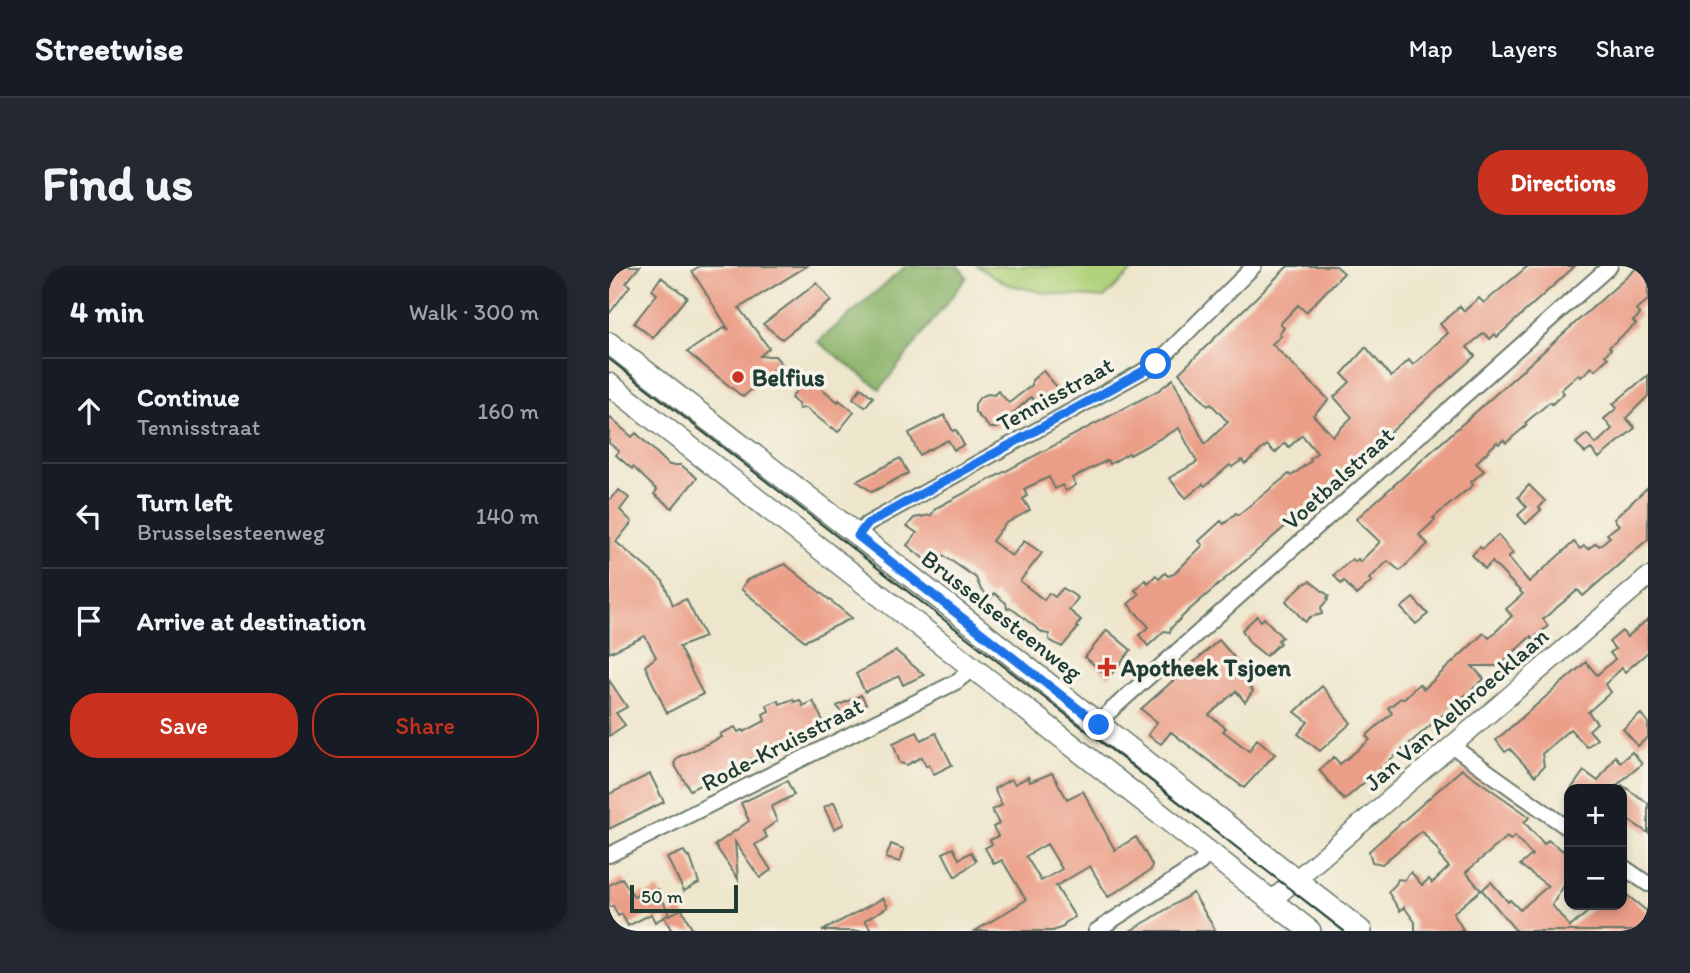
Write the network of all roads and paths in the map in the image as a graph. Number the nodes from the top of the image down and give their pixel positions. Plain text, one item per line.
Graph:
1 (1254, 266) edge
2 (1610, 266) edge
3 (609, 344) edge
4 (609, 384) edge
5 (858, 536) junction
6 (1648, 576) edge
7 (973, 668) junction
8 (1099, 725) junction
9 (1452, 746) junction
10 (1564, 825) edge
11 (1209, 852) junction
12 (609, 855) edge
13 (1627, 869) edge
14 (1296, 879) junction
15 (1648, 884) edge
16 (1272, 901) junction
17 (1096, 931) edge
18 (1310, 931) edge
19 (1361, 931) edge

1 - 5 street, Tennisstraat
2 - 8 street, Voetbalstraat
3 - 5 main road, Brusselsesteenweg
4 - 7 main road
5 - 8 main road, Brusselsesteenweg
6 - 9 street, Jan Van Aelbroecklaan
7 - 11 main road
7 - 12 street, Rode-Kruisstraat
8 - 14 main road, Brusselsesteenweg
9 - 10 street
9 - 14 street, Jan Van Aelbroecklaan
11 - 16 main road
11 - 17 street
13 - 15 street
14 - 16 street, Jan Van Aelbroecklaan
14 - 19 main road, Brusselsesteenweg
16 - 18 main road

